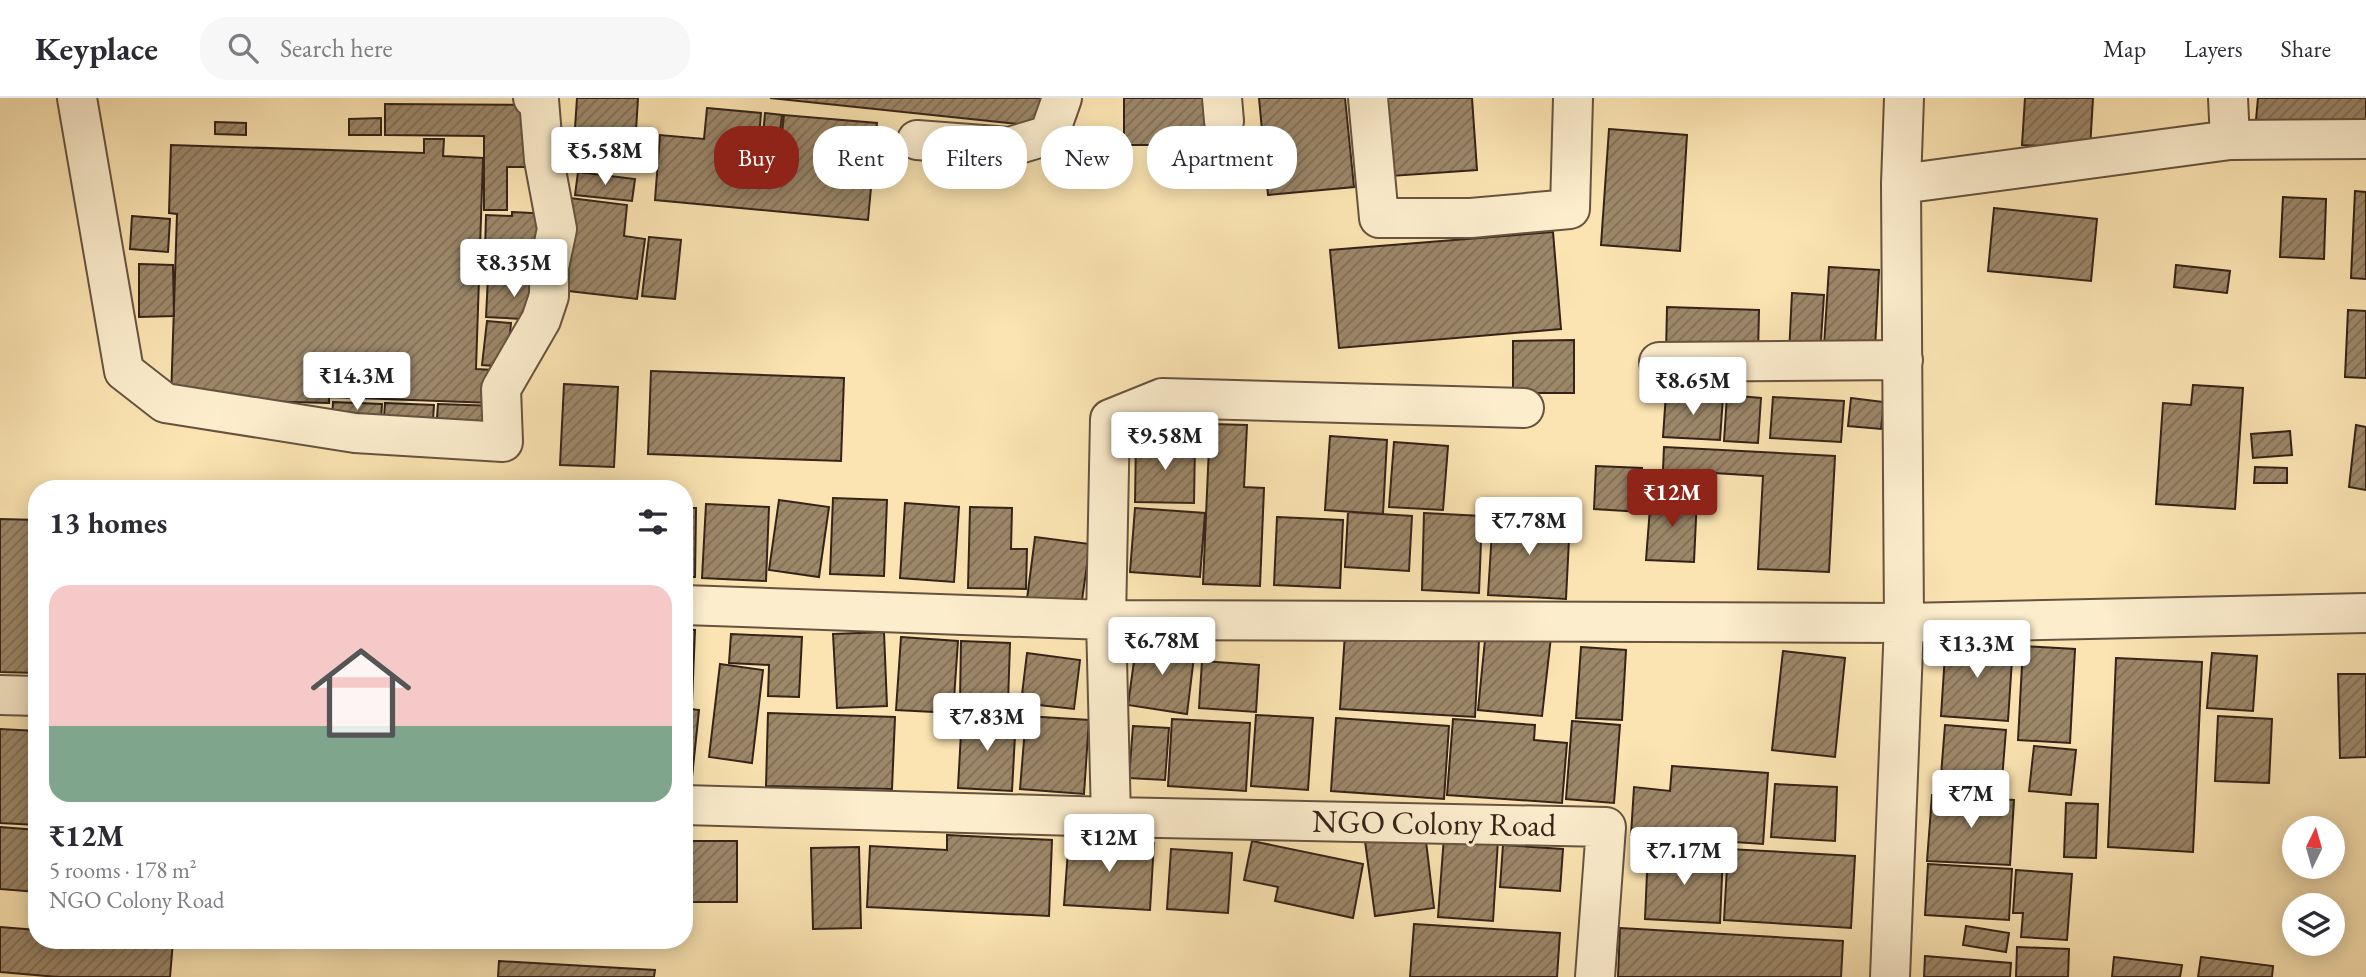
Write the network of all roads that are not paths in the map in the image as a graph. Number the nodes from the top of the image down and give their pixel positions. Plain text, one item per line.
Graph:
1 (77, 98) edge
2 (533, 98) edge
3 (1062, 98) edge
4 (1368, 98) edge
5 (1573, 98) edge
6 (1904, 98) edge
7 (2228, 98) edge
8 (2366, 139) edge
9 (917, 140) dead end
10 (2230, 140) junction
11 (1901, 184) junction
12 (1903, 360) junction
13 (1660, 362) dead end
14 (1524, 408) dead end
15 (693, 606) edge
16 (2366, 613) edge
17 (1107, 620) junction
18 (1904, 623) junction
19 (0, 695) edge
20 (28, 696) edge
21 (693, 805) edge
22 (1111, 817) junction
23 (1595, 977) edge
24 (1890, 977) edge

1 - 2 street
3 - 9 street
4 - 5 street
6 - 11 street
7 - 10 street
8 - 10 street
10 - 11 street
11 - 12 street
12 - 13 street
12 - 18 street
14 - 17 street
15 - 17 street
16 - 18 street
17 - 18 street
17 - 22 street
18 - 24 street
19 - 20 street
21 - 22 street
22 - 23 street, NGO Colony Road

